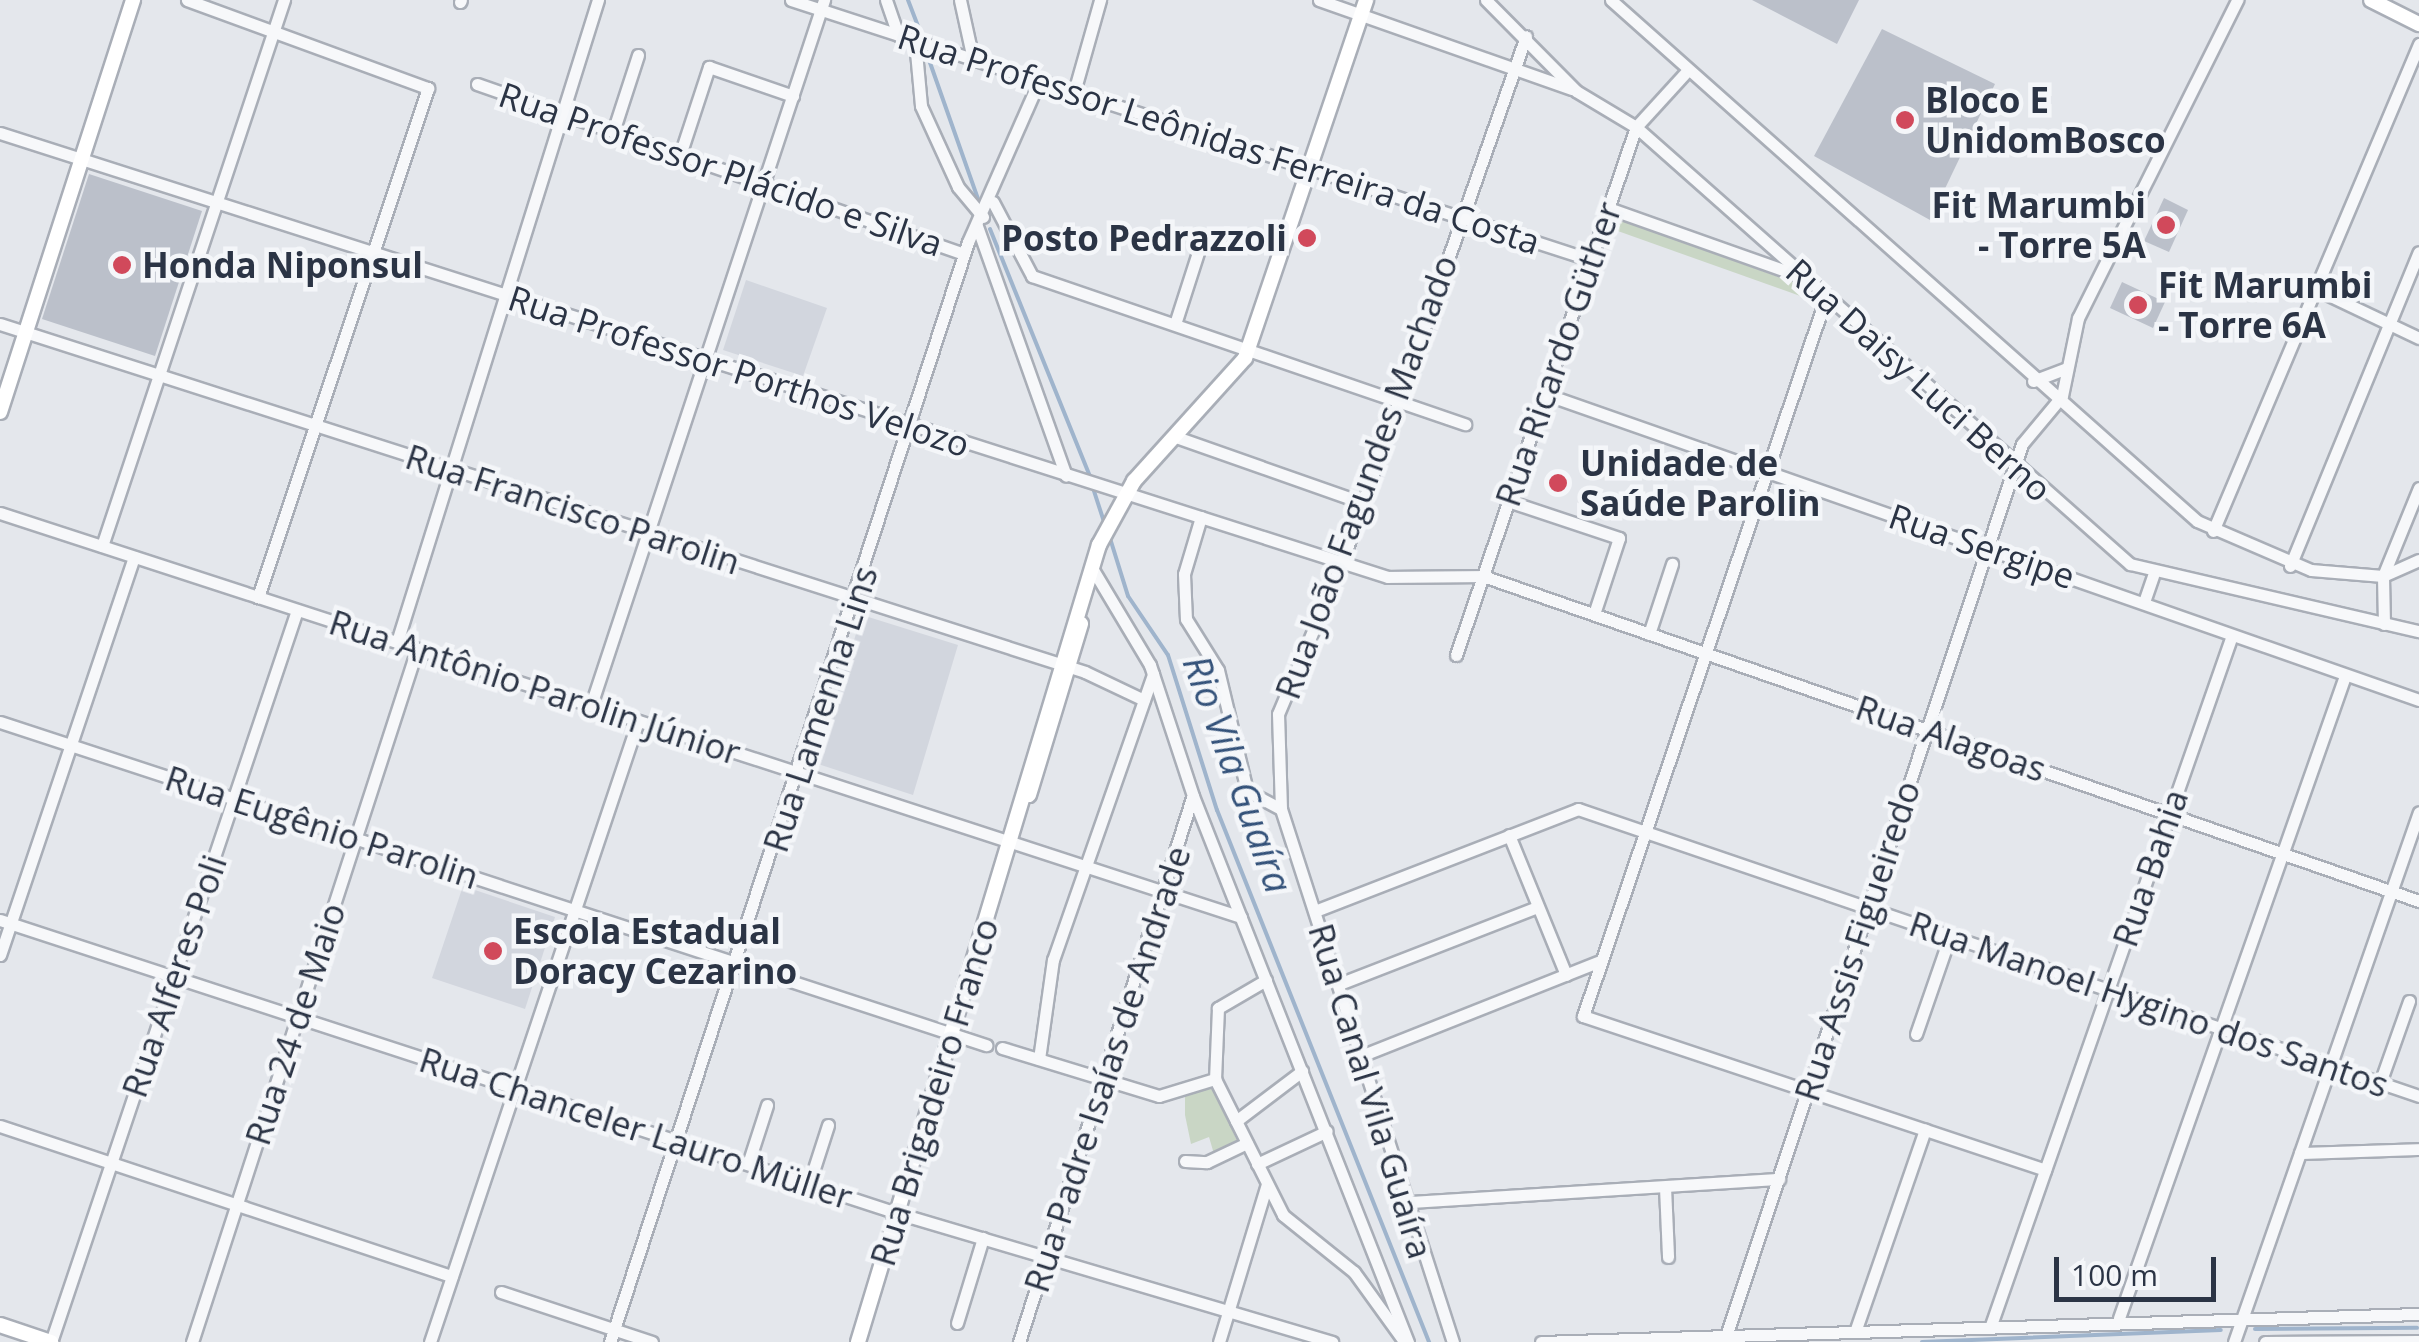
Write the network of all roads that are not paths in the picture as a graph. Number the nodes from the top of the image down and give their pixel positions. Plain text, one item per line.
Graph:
1 (133, 0) edge
2 (187, 0) edge
3 (284, 0) edge
4 (598, 0) edge
5 (791, 0) edge
6 (886, 0) edge
7 (960, 0) edge
8 (1100, 0) edge
9 (1319, 0) edge
10 (1486, 0) edge
11 (1611, 0) edge
12 (2237, 0) edge
13 (2372, 0) edge
14 (822, 5) edge
15 (1364, 6) edge
16 (2419, 24) edge
17 (274, 29) junction
18 (898, 35) junction
19 (1526, 36) junction
20 (915, 40) junction
21 (2419, 44) edge
22 (638, 55) dead end
23 (973, 60) junction
24 (1514, 68) junction
25 (1688, 70) junction
26 (1039, 81) junction
27 (476, 84) dead end
28 (1576, 91) junction
29 (1074, 92) junction
30 (793, 96) junction
31 (563, 114) junction
32 (1636, 127) junction
33 (0, 132) edge
34 (613, 132) junction
35 (680, 155) junction
36 (82, 159) junction
37 (1309, 169) junction
38 (764, 184) junction
39 (216, 202) junction
40 (993, 202) junction
41 (1608, 208) junction
42 (1462, 218) junction
43 (980, 221) junction
44 (1202, 240) dead end
45 (2419, 252) edge
46 (374, 253) junction
47 (964, 254) junction
48 (1590, 260) junction
49 (1803, 277) junction
50 (2322, 292) junction
51 (506, 296) junction
52 (1826, 297) junction
53 (0, 324) edge
54 (1175, 324) junction
55 (2390, 324) junction
56 (26, 332) junction
57 (2419, 338) edge
58 (1249, 349) junction
59 (706, 360) junction
60 (2067, 368) junction
61 (159, 375) junction
62 (2033, 381) junction
63 (1545, 394) junction
64 (1398, 401) junction
65 (2058, 404) junction
66 (0, 412) edge
67 (1466, 424) dead end
68 (316, 426) junction
69 (913, 427) junction
70 (1176, 437) junction
71 (2015, 467) junction
72 (451, 470) junction
73 (1767, 471) junction
74 (1066, 476) junction
75 (2419, 488) edge
76 (1126, 493) junction
77 (1508, 501) junction
78 (1363, 502) junction
79 (0, 513) edge
80 (1202, 517) junction
81 (2214, 532) junction
82 (648, 533) junction
83 (102, 546) junction
84 (1988, 548) junction
85 (134, 557) junction
86 (2419, 560) edge
87 (1342, 562) junction
88 (1672, 564) dead end
89 (2290, 566) junction
90 (1092, 568) junction
91 (1483, 576) junction
92 (2153, 576) junction
93 (2383, 576) junction
94 (1088, 584) junction
95 (258, 597) junction
96 (856, 600) junction
97 (2144, 602) junction
98 (1114, 609) junction
99 (298, 610) junction
100 (1594, 614) junction
101 (2384, 624) junction
102 (2419, 631) edge
103 (1649, 634) junction
104 (2231, 638) junction
105 (397, 642) junction
106 (417, 649) junction
107 (1706, 653) junction
108 (1456, 655) dead end
109 (1064, 666) junction
110 (1153, 674) junction
111 (2345, 676) junction
112 (1144, 700) junction
113 (2419, 700) edge
114 (592, 705) junction
115 (638, 721) junction
116 (0, 722) edge
117 (1928, 730) junction
118 (71, 745) junction
119 (799, 773) junction
120 (1192, 796) junction
121 (234, 798) junction
122 (1280, 809) junction
123 (2419, 812) edge
124 (2169, 814) junction
125 (1645, 832) junction
126 (1509, 835) junction
127 (356, 838) junction
128 (1010, 842) junction
129 (2283, 854) junction
130 (1082, 865) junction
131 (2391, 892) junction
132 (1166, 893) junction
133 (2419, 901) edge
134 (1538, 907) junction
135 (1868, 908) junction
136 (575, 910) junction
137 (1315, 911) junction
138 (1241, 917) junction
139 (5, 922) edge
140 (1950, 936) junction
141 (0, 955) edge
142 (1601, 961) junction
143 (736, 963) junction
144 (1566, 975) junction
145 (174, 977) junction
146 (1266, 980) junction
147 (1339, 984) junction
148 (2108, 990) junction
149 (2409, 1002) dead end
150 (298, 1017) junction
151 (2221, 1028) junction
152 (951, 1034) junction
153 (1916, 1034) dead end
154 (986, 1045) dead end
155 (1002, 1048) dead end
156 (1363, 1055) junction
157 (1039, 1059) junction
158 (2330, 1066) junction
159 (1302, 1071) junction
160 (1107, 1074) junction
161 (1216, 1079) junction
162 (2380, 1082) junction
163 (515, 1088) junction
164 (1808, 1091) junction
165 (2419, 1096) edge
166 (766, 1104) dead end
167 (1236, 1121) junction
168 (828, 1125) dead end
169 (0, 1126) edge
170 (1925, 1130) junction
171 (1326, 1131) junction
172 (677, 1141) junction
173 (1246, 1143) junction
174 (2419, 1149) edge
175 (2300, 1154) junction
176 (1186, 1161) dead end
177 (112, 1163) junction
178 (748, 1164) junction
179 (1257, 1164) junction
180 (2045, 1170) junction
181 (1778, 1179) junction
182 (809, 1184) junction
183 (1267, 1184) junction
184 (1665, 1187) junction
185 (1412, 1202) junction
186 (236, 1204) junction
187 (897, 1213) junction
188 (983, 1238) junction
189 (1668, 1257) dead end
190 (1046, 1258) junction
191 (452, 1276) junction
192 (501, 1292) dead end
193 (1231, 1305) junction
194 (2244, 1313) junction
195 (2419, 1314) edge
196 (2120, 1318) junction
197 (957, 1324) dead end
198 (1991, 1325) junction
199 (0, 1326) edge
200 (1856, 1329) junction
201 (612, 1336) edge
202 (1726, 1338) edge
203 (51, 1342) edge
204 (192, 1342) edge
205 (430, 1342) edge
206 (652, 1342) edge
207 (858, 1342) edge
208 (1019, 1342) edge
209 (1219, 1342) edge
210 (1332, 1342) edge
211 (1407, 1342) edge
212 (1453, 1342) edge
213 (1541, 1342) edge
214 (2234, 1342) edge
215 (2265, 1342) edge
216 (2419, 1342) edge

1 - 36 main road
2 - 17 street
3 - 17 street
4 - 31 street
5 - 14 street, Rua Professor Leônidas Ferreira da Costa
6 - 18 street
7 - 23 street
8 - 29 street
9 - 15 street
10 - 19 street, Rua Daisy Luci Berno
11 - 25 street
12 - 60 street, Rua Assis Figueiredo
13 - 16 main road
14 - 18 street, Rua Professor Leônidas Ferreira da Costa
14 - 30 street
15 - 24 street
15 - 37 main road
17 - 39 street
17 - 46 street
18 - 20 street, Rua Professor Leônidas Ferreira da Costa
19 - 24 street, Rua João Fagundes Machado
19 - 28 street, Rua Daisy Luci Berno
20 - 23 street, Rua Professor Leônidas Ferreira da Costa
20 - 43 street
21 - 50 street
22 - 34 street
23 - 26 street, Rua Professor Leônidas Ferreira da Costa
24 - 28 street
24 - 42 street, Rua João Fagundes Machado
25 - 32 street, Rua Ricardo Güther
25 - 62 street
26 - 29 street, Rua Professor Leônidas Ferreira da Costa
26 - 40 street, Rua Lamenha Lins
27 - 31 street, Rua Professor Plácido e Silva
28 - 32 street, Rua Daisy Luci Berno
29 - 37 street, Rua Professor Leônidas Ferreira da Costa
30 - 35 street
30 - 38 street
31 - 34 street, Rua Professor Plácido e Silva
31 - 51 street
32 - 41 street, Rua Ricardo Güther
32 - 49 street, Rua Daisy Luci Berno
33 - 36 street, Rua Professor Porthos Velozo
34 - 35 street, Rua Professor Plácido e Silva
35 - 38 street, Rua Professor Plácido e Silva
36 - 39 street, Rua Professor Porthos Velozo
36 - 56 main road
37 - 42 street, Rua Professor Leônidas Ferreira da Costa
37 - 58 main road
38 - 47 street, Rua Professor Plácido e Silva
38 - 59 street
39 - 46 street, Rua Professor Porthos Velozo
39 - 61 street
40 - 43 street, Rua Lamenha Lins
40 - 54 street
41 - 48 street, Rua Ricardo Güther
41 - 49 street
42 - 48 street, Rua Professor Leônidas Ferreira da Costa
42 - 64 street, Rua João Fagundes Machado
43 - 47 street, Rua Lamenha Lins
43 - 74 street
44 - 54 street
45 - 55 street
46 - 51 street, Rua Professor Porthos Velozo
46 - 68 street
47 - 69 street, Rua Lamenha Lins
48 - 63 street, Rua Ricardo Güther
49 - 52 street, Rua Daisy Luci Berno
50 - 55 street
50 - 81 street
51 - 59 street, Rua Professor Porthos Velozo
51 - 72 street
52 - 71 street, Rua Daisy Luci Berno
52 - 73 street
53 - 56 street, Rua Francisco Parolin
54 - 58 street
55 - 57 street
55 - 89 street
56 - 61 street, Rua Francisco Parolin
56 - 66 main road
58 - 64 street
58 - 70 main road, Rua Brigadeiro Franco
59 - 69 street, Rua Professor Porthos Velozo
59 - 82 street
60 - 62 street
60 - 65 street, Rua Assis Figueiredo
61 - 68 street, Rua Francisco Parolin
61 - 83 street
62 - 65 street
63 - 73 street, Rua Sergipe
63 - 77 street, Rua Ricardo Güther
64 - 67 street
64 - 78 street, Rua João Fagundes Machado
65 - 71 street, Rua Assis Figueiredo
65 - 81 street
68 - 72 street, Rua Francisco Parolin
68 - 95 street
69 - 74 street, Rua Professor Porthos Velozo
69 - 96 street, Rua Lamenha Lins
70 - 76 main road, Rua Brigadeiro Franco
70 - 78 street
71 - 84 street, Rua Assis Figueiredo
71 - 92 street, Rua Daisy Luci Berno
72 - 82 street, Rua Francisco Parolin
72 - 105 street
73 - 84 street, Rua Sergipe
73 - 107 street
74 - 76 street, Rua Professor Porthos Velozo
75 - 93 street
76 - 80 street, Rua Professor Porthos Velozo
76 - 90 main road, Rua Brigadeiro Franco
77 - 91 street, Rua Ricardo Güther
77 - 100 street
78 - 87 street, Rua João Fagundes Machado
79 - 83 street, Rua Antônio Parolin Júnior
80 - 87 street, Rua Professor Porthos Velozo
80 - 122 street
81 - 89 street
82 - 96 street, Rua Francisco Parolin
82 - 114 street
83 - 85 street, Rua Antônio Parolin Júnior
84 - 97 street, Rua Sergipe
84 - 117 street, Rua Assis Figueiredo
85 - 95 street, Rua Antônio Parolin Júnior
85 - 118 street
86 - 93 street
87 - 91 street, Rua Professor Porthos Velozo
87 - 122 street, Rua João Fagundes Machado
88 - 103 street
89 - 93 street
90 - 94 main road, Rua Brigadeiro Franco
90 - 98 street, Rua Canal Vila Guaíra
91 - 100 street, Rua Alagoas
91 - 108 street, Rua Ricardo Güther
92 - 97 street
92 - 101 street, Rua Daisy Luci Berno
93 - 101 street
94 - 98 street, Rua Canal Vila Guaíra
94 - 109 main road, Rua Brigadeiro Franco
95 - 99 street, Rua Antônio Parolin Júnior
96 - 109 street, Rua Francisco Parolin
96 - 119 street, Rua Lamenha Lins
97 - 104 street, Rua Sergipe
98 - 110 street, Rua Canal Vila Guaíra
99 - 105 street, Rua Antônio Parolin Júnior
99 - 121 street, Rua Alferes Poli
100 - 103 street, Rua Alagoas
101 - 102 street, Rua Daisy Luci Berno
103 - 107 street, Rua Alagoas
104 - 111 street, Rua Sergipe
104 - 124 street, Rua Bahia
105 - 106 street, Rua Antônio Parolin Júnior
106 - 114 street, Rua Antônio Parolin Júnior
106 - 127 street, Rua 24 de Maio
107 - 117 street, Rua Alagoas
107 - 125 street
109 - 112 street, Rua Francisco Parolin
109 - 128 main road, Rua Brigadeiro Franco
110 - 112 street
110 - 120 street, Rua Canal Vila Guaíra
111 - 113 street, Rua Sergipe
111 - 129 street
112 - 130 street
114 - 115 street, Rua Antônio Parolin Júnior
115 - 119 street, Rua Antônio Parolin Júnior
115 - 136 street
116 - 118 street, Rua Eugênio Parolin
117 - 124 street, Rua Alagoas
117 - 135 street, Rua Assis Figueiredo
118 - 121 street, Rua Eugênio Parolin
118 - 139 street
119 - 128 street, Rua Antônio Parolin Júnior
119 - 143 street, Rua Lamenha Lins
120 - 132 street, Rua Padre Isaías de Andrade
120 - 138 street, Rua Canal Vila Guaíra
121 - 127 street, Rua Eugênio Parolin
121 - 145 street, Rua Alferes Poli
122 - 137 street, Rua Canal Vila Guaíra
123 - 131 street
124 - 129 street, Rua Alagoas
124 - 148 street, Rua Bahia
125 - 126 street, Rua Manoel Hygino dos Santos
125 - 135 street, Rua Manoel Hygino dos Santos
125 - 142 street
126 - 134 street
126 - 137 street, Rua Manoel Hygino dos Santos
127 - 136 street, Rua Eugênio Parolin
127 - 150 street, Rua 24 de Maio
128 - 130 street, Rua Antônio Parolin Júnior
128 - 152 main road, Rua Brigadeiro Franco
129 - 131 street, Rua Alagoas
129 - 151 street
130 - 132 street, Rua Antônio Parolin Júnior
130 - 157 street
131 - 133 street, Rua Alagoas
131 - 158 street
132 - 138 street, Rua Antônio Parolin Júnior
132 - 160 street, Rua Padre Isaías de Andrade
134 - 144 street
134 - 147 street
135 - 140 street, Rua Manoel Hygino dos Santos
135 - 164 street, Rua Assis Figueiredo
136 - 143 street, Rua Eugênio Parolin
136 - 163 street
137 - 147 street, Rua Canal Vila Guaíra
138 - 146 street, Rua Canal Vila Guaíra
139 - 141 street
139 - 145 street, Rua Chanceler Lauro Müller
140 - 148 street, Rua Manoel Hygino dos Santos
140 - 153 street
142 - 144 street
142 - 164 street
143 - 152 street, Rua Eugênio Parolin
143 - 172 street, Rua Lamenha Lins
144 - 156 street
145 - 150 street, Rua Chanceler Lauro Müller
145 - 177 street, Rua Alferes Poli
146 - 159 street, Rua Canal Vila Guaíra
146 - 161 street
147 - 156 street, Rua Canal Vila Guaíra
148 - 151 street, Rua Manoel Hygino dos Santos
148 - 180 street, Rua Bahia
149 - 162 street
150 - 163 street, Rua Chanceler Lauro Müller
150 - 186 street, Rua 24 de Maio
151 - 158 street, Rua Manoel Hygino dos Santos
151 - 196 street
152 - 154 street, Rua Eugênio Parolin
152 - 187 main road, Rua Brigadeiro Franco
155 - 157 street
156 - 185 street, Rua Canal Vila Guaíra
157 - 160 street
158 - 162 street, Rua Manoel Hygino dos Santos
158 - 175 street
159 - 167 street
159 - 171 street, Rua Canal Vila Guaíra
160 - 161 street
160 - 190 street, Rua Padre Isaías de Andrade
161 - 167 street
162 - 165 street, Rua Manoel Hygino dos Santos
163 - 172 street, Rua Chanceler Lauro Müller
163 - 191 street
164 - 170 street
164 - 181 street, Rua Assis Figueiredo
166 - 178 street
167 - 173 street
168 - 182 street
169 - 177 street
170 - 180 street
170 - 200 street
171 - 179 street
171 - 211 street, Rua Canal Vila Guaíra
172 - 178 street, Rua Chanceler Lauro Müller
172 - 201 street, Rua Lamenha Lins
173 - 176 street
173 - 179 street
174 - 175 street
175 - 194 street
177 - 186 street
177 - 203 street, Rua Alferes Poli
178 - 182 street, Rua Chanceler Lauro Müller
179 - 183 street
180 - 198 street, Rua Bahia
181 - 184 street
181 - 202 street, Rua Assis Figueiredo
182 - 187 street, Rua Chanceler Lauro Müller
183 - 193 street
183 - 211 street
184 - 185 street
184 - 189 street
185 - 212 street, Rua Canal Vila Guaíra
186 - 191 street
186 - 204 street, Rua 24 de Maio
187 - 188 street, Rua Chanceler Lauro Müller
187 - 207 main road, Rua Brigadeiro Franco
188 - 190 street, Rua Chanceler Lauro Müller
188 - 197 street
190 - 193 street, Rua Chanceler Lauro Müller
190 - 208 street, Rua Padre Isaías de Andrade
191 - 205 street
192 - 201 street
193 - 209 street
193 - 210 street, Rua Chanceler Lauro Müller
194 - 195 street
194 - 196 street
194 - 214 street
196 - 198 street
198 - 200 street
199 - 203 main road
200 - 202 street
201 - 206 street
202 - 213 street
215 - 216 street

